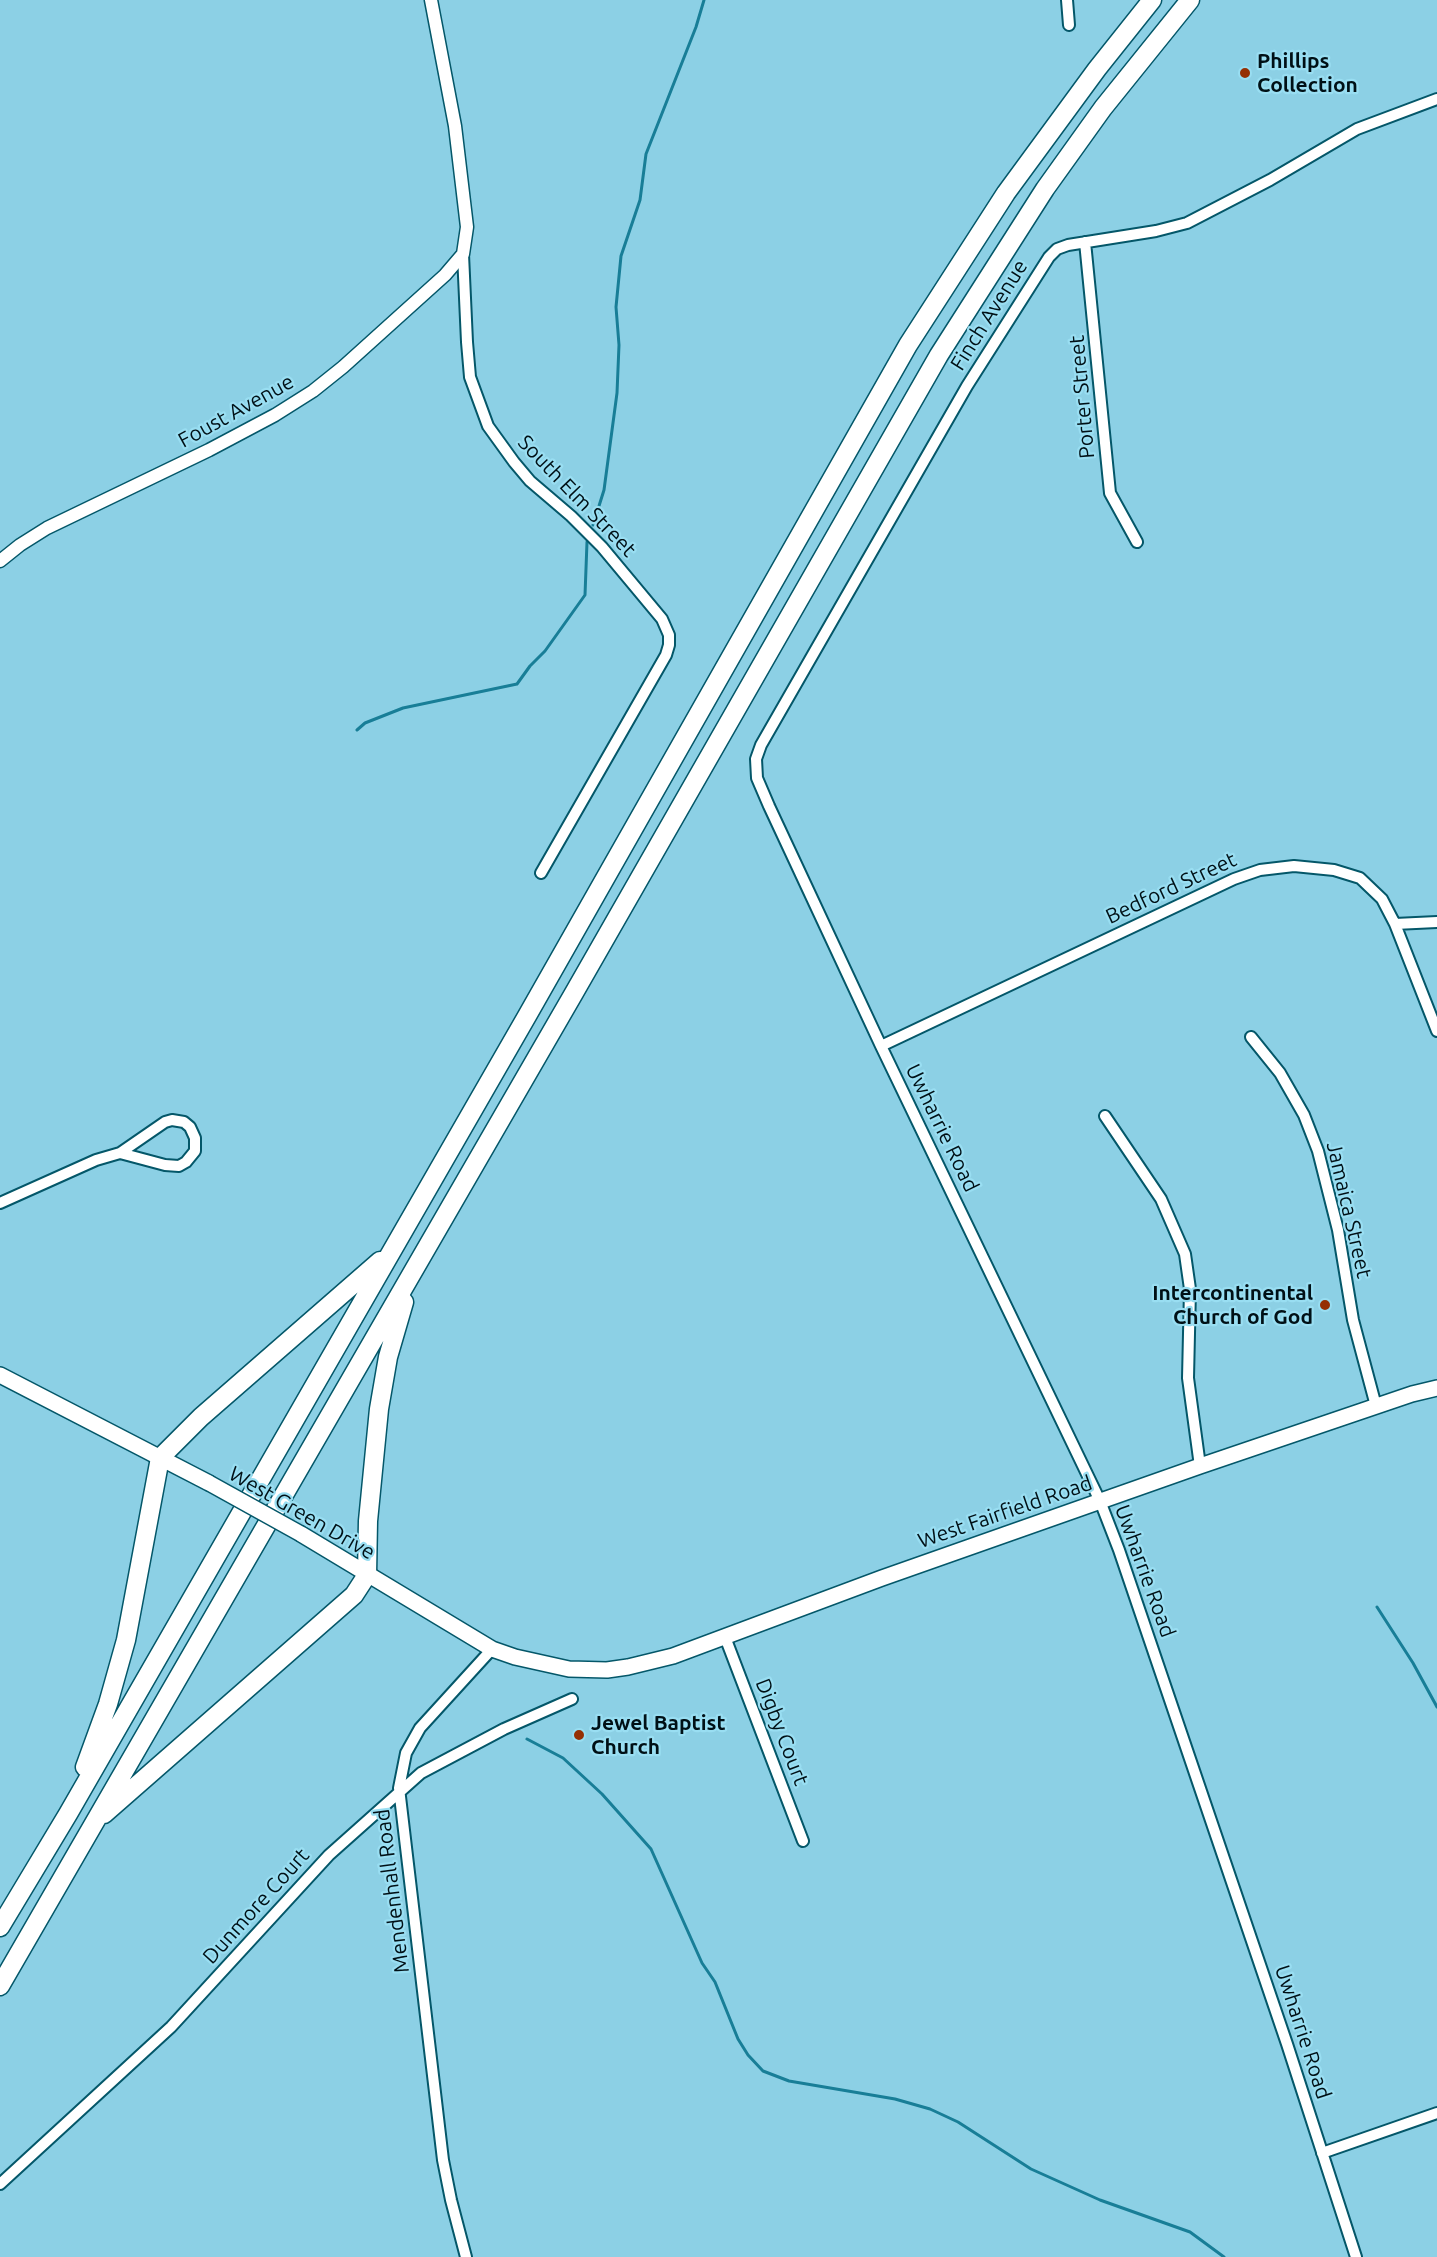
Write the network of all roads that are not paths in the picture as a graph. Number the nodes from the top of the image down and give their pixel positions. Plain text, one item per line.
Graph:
1 (430, 0) edge
2 (1067, 0) edge
3 (1152, 0) edge
4 (1190, 0) edge
5 (1069, 25) dead end
6 (1437, 99) edge
7 (1085, 242) junction
8 (463, 254) junction
9 (1137, 542) dead end
10 (0, 561) edge
11 (756, 763) joint
12 (542, 873) dead end
13 (1437, 922) edge
14 (1395, 924) junction
15 (1437, 1031) edge
16 (1251, 1037) dead end
17 (881, 1046) junction
18 (1105, 1116) dead end
19 (120, 1153) junction
20 (0, 1203) edge
21 (391, 1252) junction
22 (413, 1272) junction
23 (0, 1376) edge
24 (1437, 1388) edge
25 (1376, 1406) junction
26 (160, 1458) junction
27 (1200, 1466) junction
28 (1100, 1501) junction
29 (367, 1575) junction
30 (725, 1637) junction
31 (492, 1649) junction
32 (587, 1669) joint
33 (572, 1698) dead end
34 (399, 1792) junction
35 (68, 1814) junction
36 (94, 1823) junction
37 (803, 1841) dead end
38 (0, 1927) edge
39 (0, 1986) edge
40 (1437, 2113) edge
41 (1322, 2153) junction
42 (0, 2184) edge
43 (466, 2257) edge
44 (1356, 2257) edge

1 - 8 street, South Elm Street
2 - 5 street
3 - 21 highway
4 - 22 highway
6 - 7 street, Finch Avenue
7 - 9 street, Porter Street
7 - 11 street, Finch Avenue
8 - 10 street, Foust Avenue
8 - 12 street, South Elm Street
11 - 17 street, Uwharrie Road
13 - 14 street
14 - 15 street, Bedford Street
14 - 17 street, Bedford Street
16 - 25 street, Jamaica Street
17 - 28 street, Uwharrie Road
18 - 27 street
19 - 19 street
19 - 20 street
21 - 26 highway
21 - 35 highway
22 - 29 highway
22 - 36 highway
23 - 26 main road, West Green Drive
24 - 25 main road, West Fairfield Road
25 - 27 main road, West Fairfield Road
26 - 29 main road, West Green Drive, bridge
26 - 35 highway
27 - 28 main road, West Fairfield Road
28 - 30 main road, West Fairfield Road
28 - 41 street, Uwharrie Road
29 - 31 main road, West Green Drive
29 - 36 highway
30 - 32 main road, West Fairfield Road
30 - 37 street, Digby Court
31 - 32 main road, West Green Drive
31 - 34 street, Mendenhall Road
33 - 34 street, Dunmore Court
34 - 42 street, Dunmore Court
34 - 43 street, Mendenhall Road
35 - 38 highway
36 - 39 highway
40 - 41 street
41 - 44 street, Uwharrie Road

